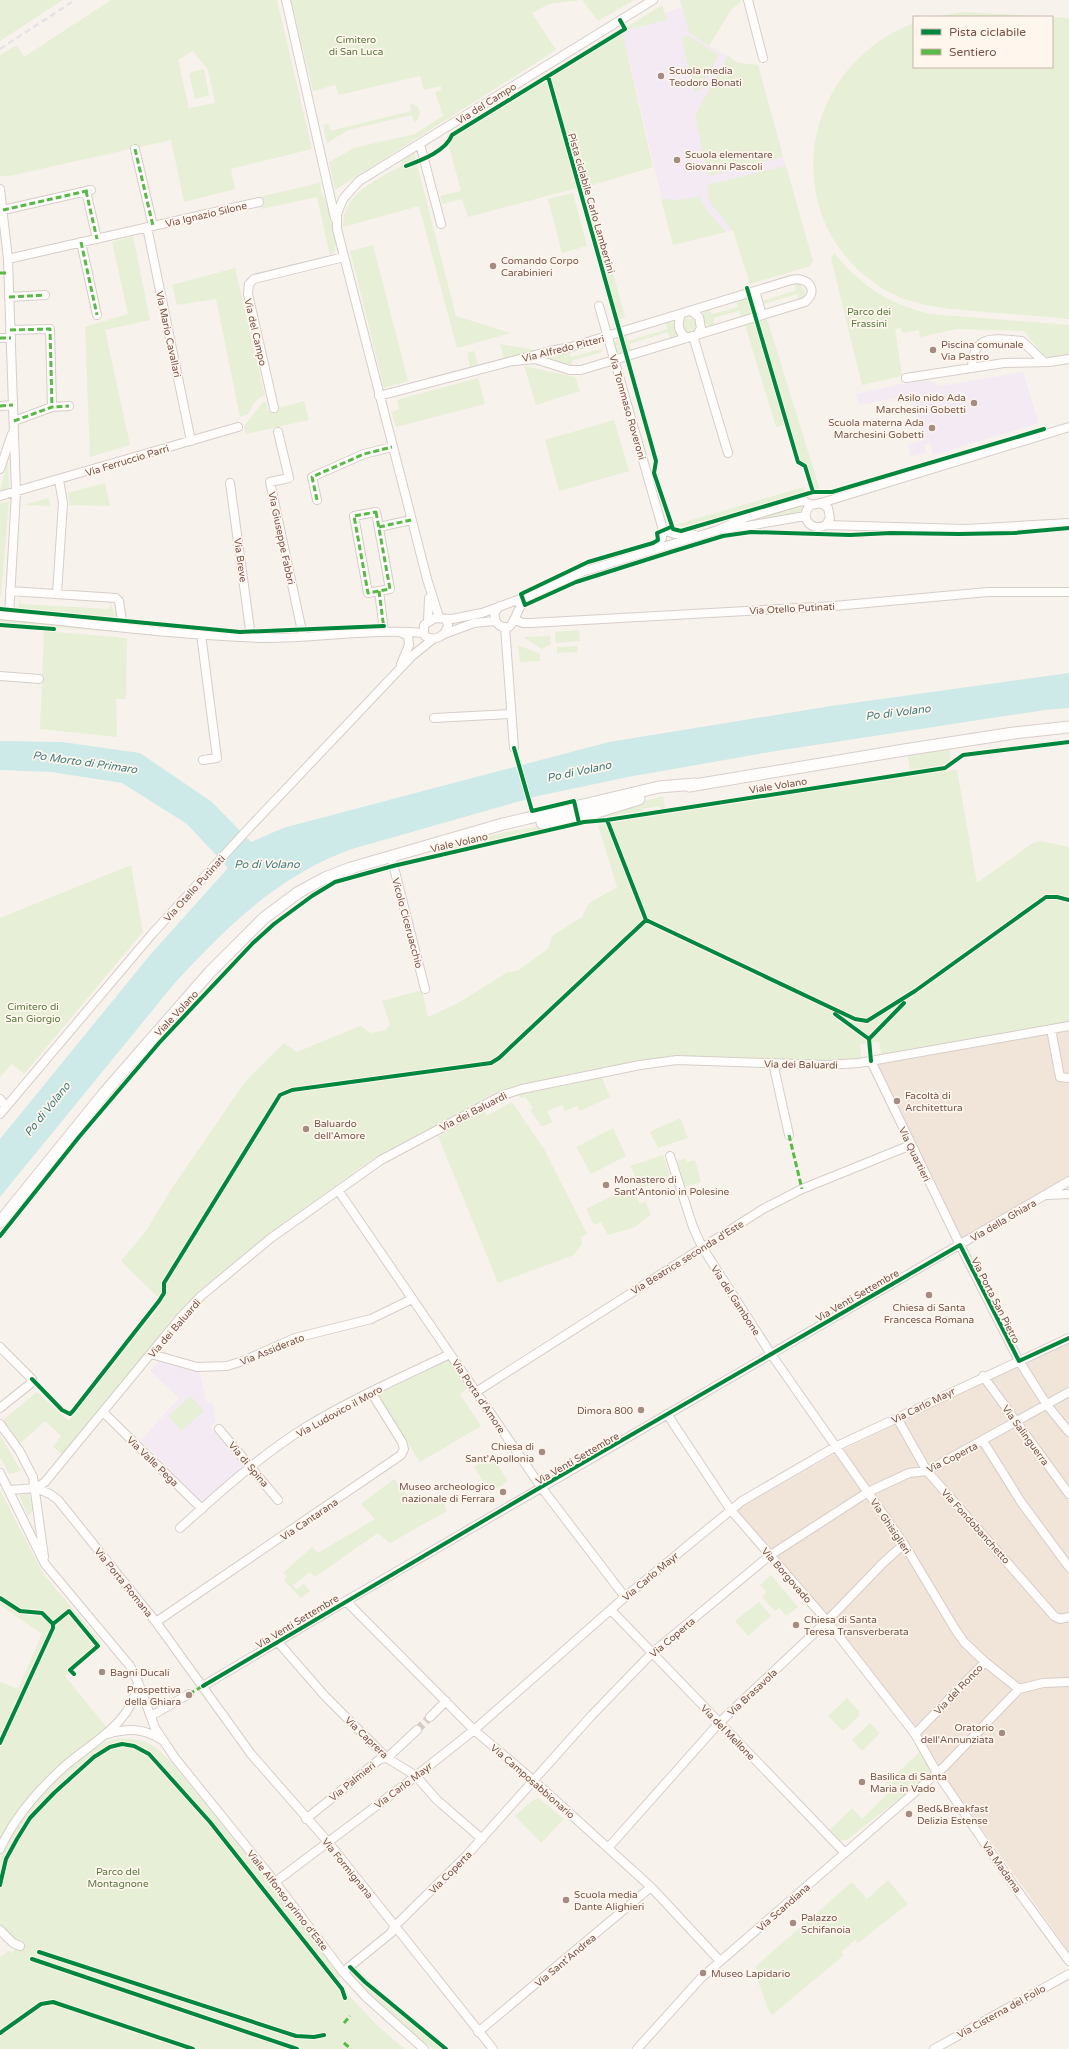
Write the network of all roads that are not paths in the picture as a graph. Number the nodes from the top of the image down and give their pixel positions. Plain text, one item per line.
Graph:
1 (286, 0) edge
2 (653, 0) edge
3 (748, 0) edge
4 (763, 58) dead end
5 (420, 144) junction
6 (135, 149) dead end
7 (0, 189) edge
8 (259, 202) dead end
9 (2, 208) edge
10 (336, 221) junction
11 (441, 224) dead end
12 (150, 227) junction
13 (97, 239) junction
14 (81, 242) junction
15 (344, 257) junction
16 (8, 259) junction
17 (4, 273) edge
18 (755, 291) junction
19 (45, 295) dead end
20 (9, 297) junction
21 (598, 306) dead end
22 (691, 311) junction
23 (97, 314) dead end
24 (681, 314) junction
25 (762, 315) junction
26 (11, 334) junction
27 (608, 337) junction
28 (692, 337) junction
29 (0, 338) edge
30 (1069, 358) edge
31 (614, 360) junction
32 (514, 361) junction
33 (1044, 362) junction
34 (972, 367) junction
35 (906, 378) dead end
36 (379, 396) junction
37 (13, 405) junction
38 (0, 406) edge
39 (69, 406) dead end
40 (52, 407) junction
41 (274, 408) dead end
42 (14, 420) junction
43 (238, 427) dead end
44 (1069, 427) edge
45 (14, 430) junction
46 (278, 432) dead end
47 (191, 441) junction
48 (392, 447) junction
49 (728, 453) dead end
50 (0, 469) edge
51 (59, 480) junction
52 (230, 483) dead end
53 (16, 493) junction
54 (0, 496) edge
55 (317, 500) dead end
56 (822, 503) junction
57 (811, 505) junction
58 (805, 516) junction
59 (412, 520) junction
60 (1069, 523) edge
61 (826, 525) junction
62 (379, 527) junction
63 (664, 530) junction
64 (718, 530) junction
65 (709, 533) junction
66 (653, 550) junction
67 (427, 579) junction
68 (10, 591) junction
69 (379, 591) junction
70 (1069, 592) edge
71 (57, 594) junction
72 (533, 594) junction
73 (503, 605) junction
74 (0, 615) edge
75 (9, 616) junction
76 (442, 618) junction
77 (516, 618) junction
78 (495, 621) junction
79 (123, 627) junction
80 (504, 627) junction
81 (425, 628) junction
82 (396, 630) junction
83 (384, 631) junction
84 (201, 634) junction
85 (444, 634) junction
86 (303, 636) junction
87 (252, 637) junction
88 (433, 638) junction
89 (397, 672) junction
90 (0, 676) edge
91 (39, 679) dead end
92 (512, 714) junction
93 (434, 718) dead end
94 (1069, 727) edge
95 (514, 748) dead end
96 (203, 760) dead end
97 (391, 856) junction
98 (425, 989) dead end
99 (1069, 1026) edge
100 (1051, 1029) junction
101 (872, 1062) junction
102 (773, 1063) junction
103 (1069, 1078) edge
104 (0, 1099) edge
105 (6, 1107) junction
106 (0, 1114) edge
107 (790, 1135) dead end
108 (911, 1145) junction
109 (670, 1156) dead end
110 (1069, 1181) edge
111 (338, 1190) junction
112 (1069, 1194) edge
113 (1047, 1195) junction
114 (0, 1222) edge
115 (960, 1245) junction
116 (702, 1247) junction
117 (412, 1299) junction
118 (1069, 1338) edge
119 (0, 1347) edge
120 (151, 1354) junction
121 (450, 1354) junction
122 (771, 1354) junction
123 (1019, 1361) junction
124 (983, 1376) junction
125 (371, 1392) junction
126 (476, 1392) junction
127 (1069, 1392) edge
128 (1047, 1405) junction
129 (0, 1408) edge
130 (104, 1413) junction
131 (667, 1414) junction
132 (897, 1418) junction
133 (1016, 1423) junction
134 (0, 1424) edge
135 (219, 1429) dead end
136 (1069, 1432) edge
137 (983, 1441) junction
138 (835, 1447) junction
139 (251, 1467) junction
140 (927, 1471) junction
141 (0, 1474) edge
142 (542, 1487) junction
143 (36, 1488) junction
144 (9, 1490) junction
145 (868, 1492) junction
146 (1069, 1494) edge
147 (278, 1500) dead end
148 (202, 1509) junction
149 (730, 1509) junction
150 (180, 1528) dead end
151 (904, 1544) junction
152 (769, 1556) junction
153 (45, 1564) junction
154 (1069, 1567) edge
155 (625, 1598) junction
156 (346, 1601) junction
157 (611, 1610) junction
158 (1069, 1617) edge
159 (827, 1621) junction
160 (156, 1622) junction
161 (278, 1642) junction
162 (652, 1653) junction
163 (985, 1662) junction
164 (138, 1682) junction
165 (1069, 1682) edge
166 (203, 1686) junction
167 (1019, 1689) junction
168 (189, 1694) dead end
169 (446, 1701) junction
170 (151, 1716) junction
171 (430, 1717) tunnel mouth
172 (719, 1723) junction
173 (417, 1730) tunnel mouth
174 (474, 1730) junction
175 (105, 1734) junction
176 (916, 1734) junction
177 (162, 1740) junction
178 (387, 1758) junction
179 (937, 1773) junction
180 (416, 1776) junction
181 (533, 1780) junction
182 (306, 1819) junction
183 (482, 1839) junction
184 (328, 1842) junction
185 (608, 1848) junction
186 (0, 1849) edge
187 (845, 1853) junction
188 (275, 1882) junction
189 (651, 1887) junction
190 (394, 1926) junction
191 (0, 1930) edge
192 (20, 1946) dead end
193 (1069, 1960) edge
194 (720, 1961) junction
195 (343, 1972) junction
196 (1069, 1974) edge
197 (478, 2032) junction
198 (947, 2046) edge
199 (424, 2049) edge
200 (493, 2049) edge
201 (637, 2049) edge
202 (934, 2049) edge

1 - 10 street, Via del Campo
2 - 5 street, Via del Campo
3 - 4 street
5 - 10 street, Via del Campo
5 - 11 street
6 - 12 street, Via Ignazio Silone
7 - 9 street
8 - 12 street, Via Ignazio Silone
9 - 13 street
9 - 16 street
10 - 15 street, Via del Campo
12 - 13 street, Via Ignazio Silone
12 - 47 street, Via Mario Cavallari
13 - 14 street, Via Ignazio Silone
14 - 16 street, Via Ignazio Silone
14 - 23 street
15 - 36 street, Via del Campo
15 - 41 street, Via del Campo
16 - 17 street
17 - 20 street
18 - 22 street, Via Alfredo Pitteri
18 - 25 street
18 - 25 street, Via Alfredo Pitteri
19 - 20 street
20 - 26 street
21 - 27 street, Via Tommaso Roveroni
22 - 24 street, Via Alfredo Pitteri
22 - 28 street
24 - 27 street, Via Alfredo Pitteri
24 - 28 street
25 - 28 street, Via Alfredo Pitteri
26 - 29 street
26 - 37 street
26 - 40 street
27 - 31 street, Via Tommaso Roveroni
27 - 32 street, Via Alfredo Pitteri
28 - 31 street, Via Alfredo Pitteri
28 - 49 street
30 - 33 street
31 - 32 street, Via Alfredo Pitteri
31 - 63 street, Via Tommaso Roveroni
32 - 36 street, Via Alfredo Pitteri
33 - 34 street
33 - 34 street
34 - 35 street
36 - 48 street, Via del Campo
37 - 38 street
37 - 42 street
39 - 40 street
40 - 42 street
42 - 45 street
43 - 47 street, Via Ferruccio Parri
44 - 56 street
45 - 50 street
45 - 53 street
46 - 86 street, Via Giuseppe Fabbri
47 - 51 street, Via Ferruccio Parri
48 - 55 street
48 - 59 street, Via del Campo
51 - 53 street, Via Ferruccio Parri
51 - 71 street
52 - 87 street, Via Breve
53 - 54 street, Via Ferruccio Parri
53 - 68 street
56 - 57 street
56 - 61 street
57 - 58 street
57 - 64 street
58 - 61 street
58 - 64 street
59 - 62 street
59 - 67 street, Via del Campo
60 - 61 street
62 - 69 street
62 - 69 street
63 - 65 street
63 - 66 street
64 - 65 street
65 - 66 street
66 - 72 street
67 - 76 street, Via del Campo
67 - 81 street, Via del Campo
68 - 71 street
68 - 75 street
69 - 83 street
70 - 77 street, Via Otello Putinati
71 - 79 street
72 - 73 street
72 - 77 street
73 - 76 street
73 - 77 street
73 - 78 street
74 - 75 street
75 - 79 street
76 - 81 street
76 - 85 street
77 - 80 street
78 - 80 street
78 - 85 street
79 - 84 street
80 - 92 street
81 - 82 street
81 - 88 street
81 - 89 street, Via Otello Putinati
82 - 83 street
82 - 89 street
83 - 86 street
84 - 87 street
84 - 96 street
85 - 88 street
86 - 87 street
88 - 89 street, Via Otello Putinati
89 - 105 street, Via Otello Putinati
90 - 91 street
92 - 93 street
92 - 95 street
94 - 97 main road, Viale Volano
97 - 98 street, Vicolo Ciceruacchio
97 - 114 main road, Viale Volano
99 - 100 street, Via dei Baluardi
100 - 101 street, Via dei Baluardi
100 - 103 street
101 - 102 street, Via dei Baluardi
101 - 108 street, Via Quartieri
102 - 107 street
102 - 111 street, Via dei Baluardi
104 - 105 street
105 - 106 street, Via Otello Putinati
108 - 115 street, Via Quartieri
108 - 116 street, Via Beatrice seconda d'Este
109 - 116 street, Via del Gambone
110 - 113 street, Via della Ghiara
111 - 117 street, Via Porta d'Amore
111 - 120 street, Via dei Baluardi
112 - 113 street, Via della Ghiara
113 - 115 street, Via della Ghiara
115 - 122 street, Via Venti Settembre
115 - 123 street, Via Porta San Pietro
116 - 122 street, Via del Gambone
116 - 126 street, Via Beatrice seconda d'Este
117 - 120 street, Via Assiderato
117 - 121 street, Via Porta d'Amore
118 - 123 street, Via Carlo Mayr
119 - 129 street
120 - 130 street, Via dei Baluardi
121 - 125 street, Via Ludovico il Moro
121 - 126 street, Via Porta d'Amore
122 - 131 street, Via Venti Settembre
122 - 138 street, Via Ghisiglieri
123 - 124 street, Via Carlo Mayr
123 - 128 street, Via Porta San Pietro
124 - 132 street, Via Carlo Mayr
124 - 133 street, Via Salinguerra
125 - 139 street, Via Ludovico il Moro
125 - 160 street, Via Cantarana
126 - 142 street, Via Porta d'Amore
127 - 128 street, Via Coperta
128 - 133 street, Via Coperta
128 - 136 street, Via Porta San Pietro
130 - 143 street, Via dei Baluardi
130 - 148 street, Via Valle Pega
131 - 142 street, Via Venti Settembre
131 - 149 street, Via Borgovado
132 - 138 street, Via Carlo Mayr
132 - 140 street, Via Fondobanchetto
133 - 137 street, Via Coperta
133 - 146 street, Via Salinguerra
134 - 143 street
135 - 139 street, Via di Spina
137 - 140 street, Via Coperta
137 - 154 street
138 - 145 street, Via Ghisiglieri
138 - 149 street, Via Carlo Mayr
139 - 147 street, Via di Spina
139 - 148 street, Via Ludovico il Moro
140 - 145 street, Via Coperta
140 - 158 street, Via Fondobanchetto
141 - 144 street, Viale Alfonso primo d'Este
142 - 155 street, Via Porta d'Amore
142 - 156 street, Via Venti Settembre
143 - 144 street
143 - 153 street
143 - 160 street, Via Porta Romana
144 - 153 street, Viale Alfonso primo d'Este
145 - 151 street, Via Ghisiglieri
145 - 152 street, Via Coperta
148 - 150 street, Via Ludovico il Moro
149 - 152 street, Via Borgovado
149 - 155 street, Via Carlo Mayr
151 - 159 street, Via Brasavola
151 - 163 street, Via Ghisiglieri
152 - 159 street, Via Borgovado
152 - 162 street, Via Coperta
153 - 164 street, Viale Alfonso primo d'Este
155 - 157 street, Via Carlo Mayr
156 - 161 street, Via Venti Settembre
156 - 169 street, Via Camposabbionario
157 - 162 street, Via del Mellone
157 - 174 street, Via Carlo Mayr
159 - 172 street, Via Brasavola
159 - 176 street, Via Borgovado
160 - 166 street, Via Porta Romana
161 - 166 street, Via Venti Settembre
161 - 178 street, Via Caprera
162 - 172 street, Via del Mellone
162 - 181 street, Via Coperta
163 - 167 street, Via Ghisiglieri
163 - 176 street, Via del Ronco
164 - 170 street, Viale Alfonso primo d'Este
164 - 175 street, Viale Alfonso primo d'Este
165 - 167 street
166 - 182 street, Via Formignana
167 - 179 street, Via Scandiana
168 - 170 street
169 - 171 street
169 - 174 street, Via Camposabbionario
170 - 177 street, Viale Alfonso primo d'Este
172 - 185 street, Via Brasavola
172 - 187 street, Via del Mellone
173 - 178 street, Via Palmieri
174 - 180 street, Via Carlo Mayr
174 - 181 street, Via Camposabbionario
175 - 177 street, Viale Alfonso primo d'Este
175 - 186 street, Viale Alfonso primo d'Este
176 - 179 street, Via Borgovado
177 - 188 street, Viale Alfonso primo d'Este
178 - 180 street, Via Caprera
178 - 182 street, Via Palmieri
179 - 187 street, Via Scandiana
179 - 193 street, Via Madama
180 - 183 street, Via Caprera
180 - 184 street, Via Carlo Mayr
181 - 183 street, Via Coperta
181 - 185 street, Via Camposabbionario
182 - 184 street, Via Formignana
183 - 190 street, Via Coperta
184 - 188 street, Via Carlo Mayr
184 - 190 street, Via Formignana
185 - 189 street, Via Camposabbionario
187 - 194 street, Via Scandiana
188 - 195 street, Viale Alfonso primo d'Este
189 - 194 street, Via Camposabbionario
189 - 197 street, Via Sant'Andrea
190 - 195 street, Via Coperta
190 - 197 street, Via Formignana
191 - 192 street
194 - 201 street, Via Scandiana
195 - 199 street, Viale Alfonso primo d'Este
196 - 198 street, Via Cisterna del Follo
197 - 200 street, Via Formignana
198 - 202 street, Via Cisterna del Follo

